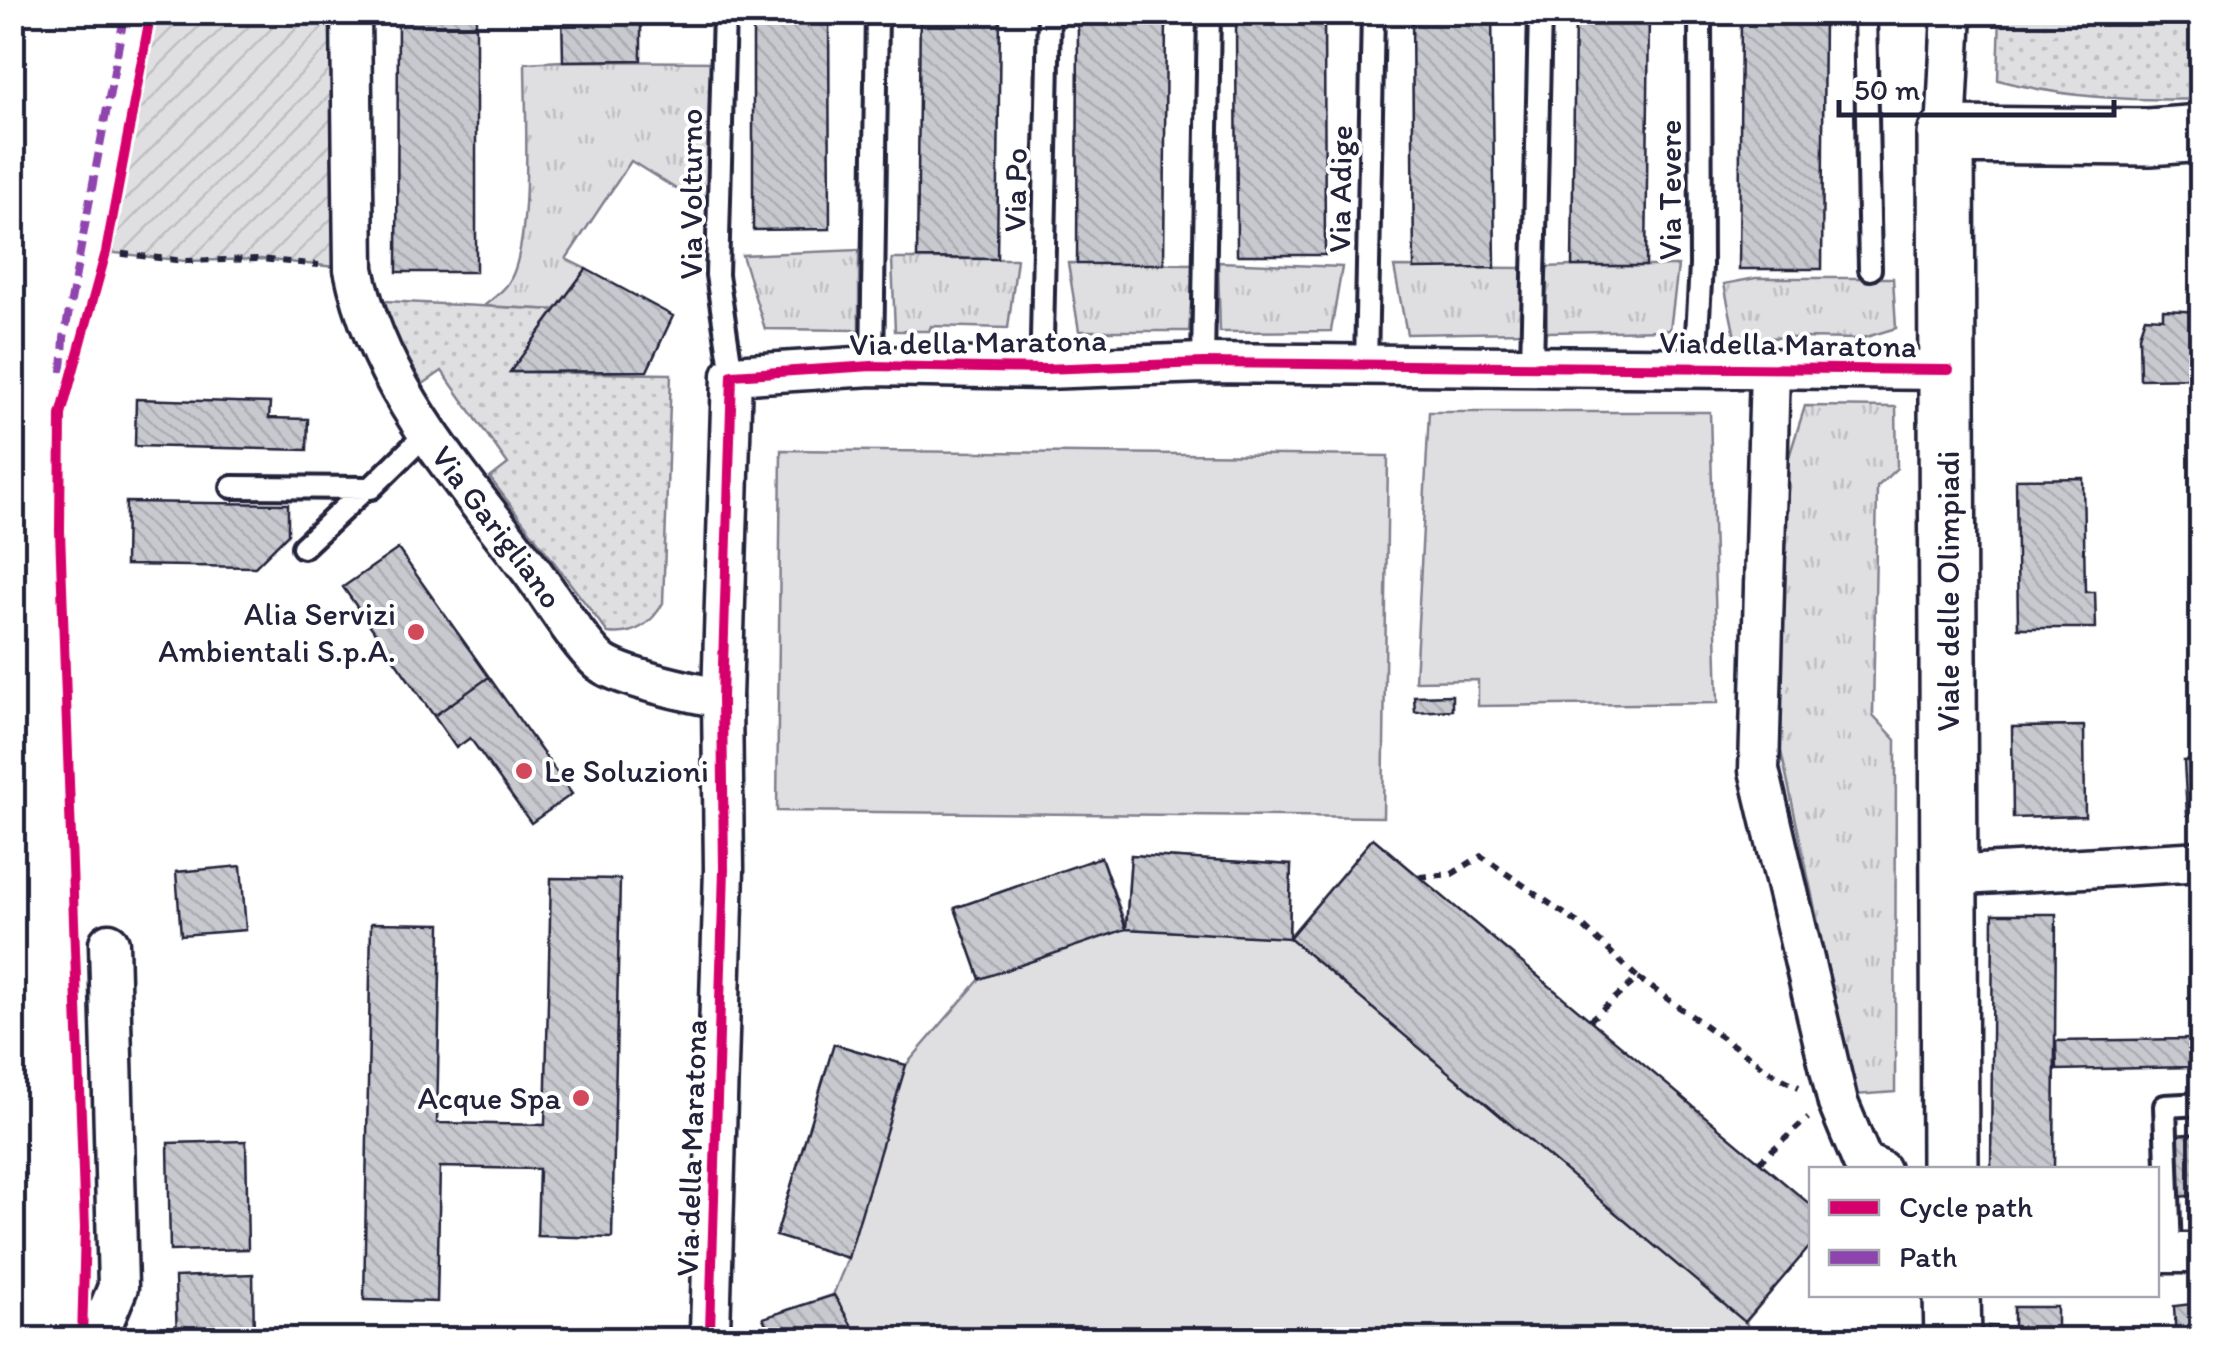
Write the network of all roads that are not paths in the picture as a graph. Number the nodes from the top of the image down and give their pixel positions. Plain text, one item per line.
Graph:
1 (351, 12) edge
2 (724, 12) edge
3 (877, 12) edge
4 (1050, 12) edge
5 (1209, 12) edge
6 (1373, 12) edge
7 (1540, 12) edge
8 (1700, 12) edge
9 (1864, 12) edge
10 (1952, 12) edge
11 (2202, 132) edge
12 (1946, 134) junction
13 (1870, 269) dead end
14 (1204, 363) junction
15 (872, 366) junction
16 (1366, 366) junction
17 (1532, 366) junction
18 (1695, 368) junction
19 (1770, 368) junction
20 (1044, 369) junction
21 (1949, 370) junction
22 (732, 375) junction
23 (428, 432) junction
24 (232, 487) dead end
25 (366, 488) junction
26 (303, 547) dead end
27 (722, 698) junction
28 (2202, 861) edge
29 (1947, 876) junction
30 (110, 943) dead end
31 (2202, 1104) edge
32 (1869, 1167) edge
33 (1950, 1167) edge
34 (2176, 1253) edge
35 (1952, 1297) edge
36 (703, 1337) edge
37 (96, 1340) edge
38 (1953, 1340) edge

1 - 23 street, Via Garigliano
2 - 22 lane, Via Volturno
3 - 15 lane
4 - 20 lane, Via Po
5 - 14 lane
6 - 16 lane, Via Adige
7 - 17 lane
8 - 18 lane, Via Tevere
9 - 13 lane
10 - 12 street, Viale delle Olimpiadi
11 - 12 street
12 - 21 street, Viale delle Olimpiadi
14 - 16 street, Via della Maratona
14 - 20 street, Via della Maratona
15 - 20 street, Via della Maratona
15 - 22 street, Via della Maratona
16 - 17 street, Via della Maratona
17 - 18 street, Via della Maratona
18 - 19 street, Via della Maratona
19 - 21 street, Via della Maratona
19 - 32 street
21 - 29 street, Viale delle Olimpiadi
22 - 27 street, Via della Maratona
23 - 25 lane
23 - 27 street, Via Garigliano
24 - 25 lane
25 - 26 lane
27 - 36 street, Via della Maratona
28 - 29 street
29 - 33 street, Viale delle Olimpiadi
30 - 37 street
31 - 34 lane
35 - 38 street

